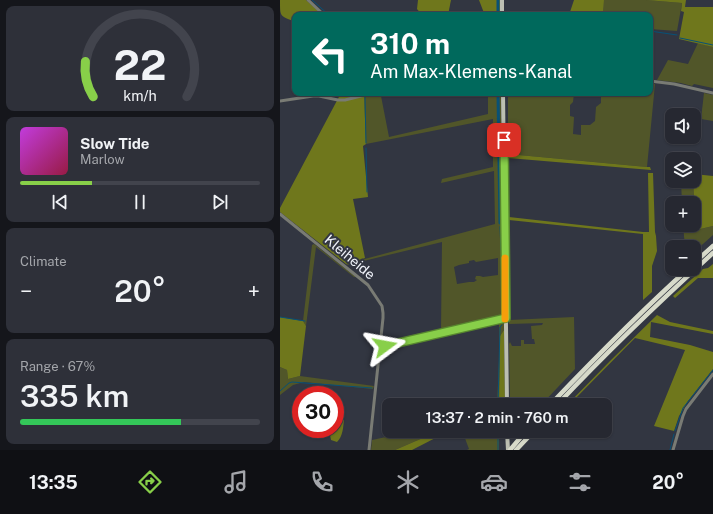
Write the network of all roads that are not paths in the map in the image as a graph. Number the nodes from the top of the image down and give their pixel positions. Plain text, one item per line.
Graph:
1 (308, 0) edge
2 (502, 0) edge
3 (321, 12) edge
4 (502, 12) edge
5 (653, 81) edge
6 (713, 93) edge
7 (313, 96) edge
8 (319, 96) edge
9 (361, 96) edge
10 (503, 96) edge
11 (280, 102) edge
12 (280, 214) edge
13 (713, 246) edge
14 (713, 253) edge
15 (701, 257) edge
16 (681, 276) edge
17 (506, 318) junction
18 (380, 348) junction
19 (713, 374) edge
20 (507, 398) edge
21 (557, 398) edge
22 (564, 398) edge
23 (507, 438) edge
24 (520, 438) edge
25 (527, 438) edge
26 (369, 450) edge
27 (509, 450) edge
28 (516, 450) edge
29 (672, 450) edge

1 - 3 street
2 - 4 main road
5 - 6 street
7 - 11 street
8 - 9 street
10 - 17 main road
12 - 18 street, Kleiheide
13 - 15 highway
14 - 22 highway
16 - 21 highway
17 - 18 street
17 - 20 main road
18 - 26 street, Kleiheide
19 - 29 street
23 - 27 main road
24 - 27 highway
25 - 28 highway

